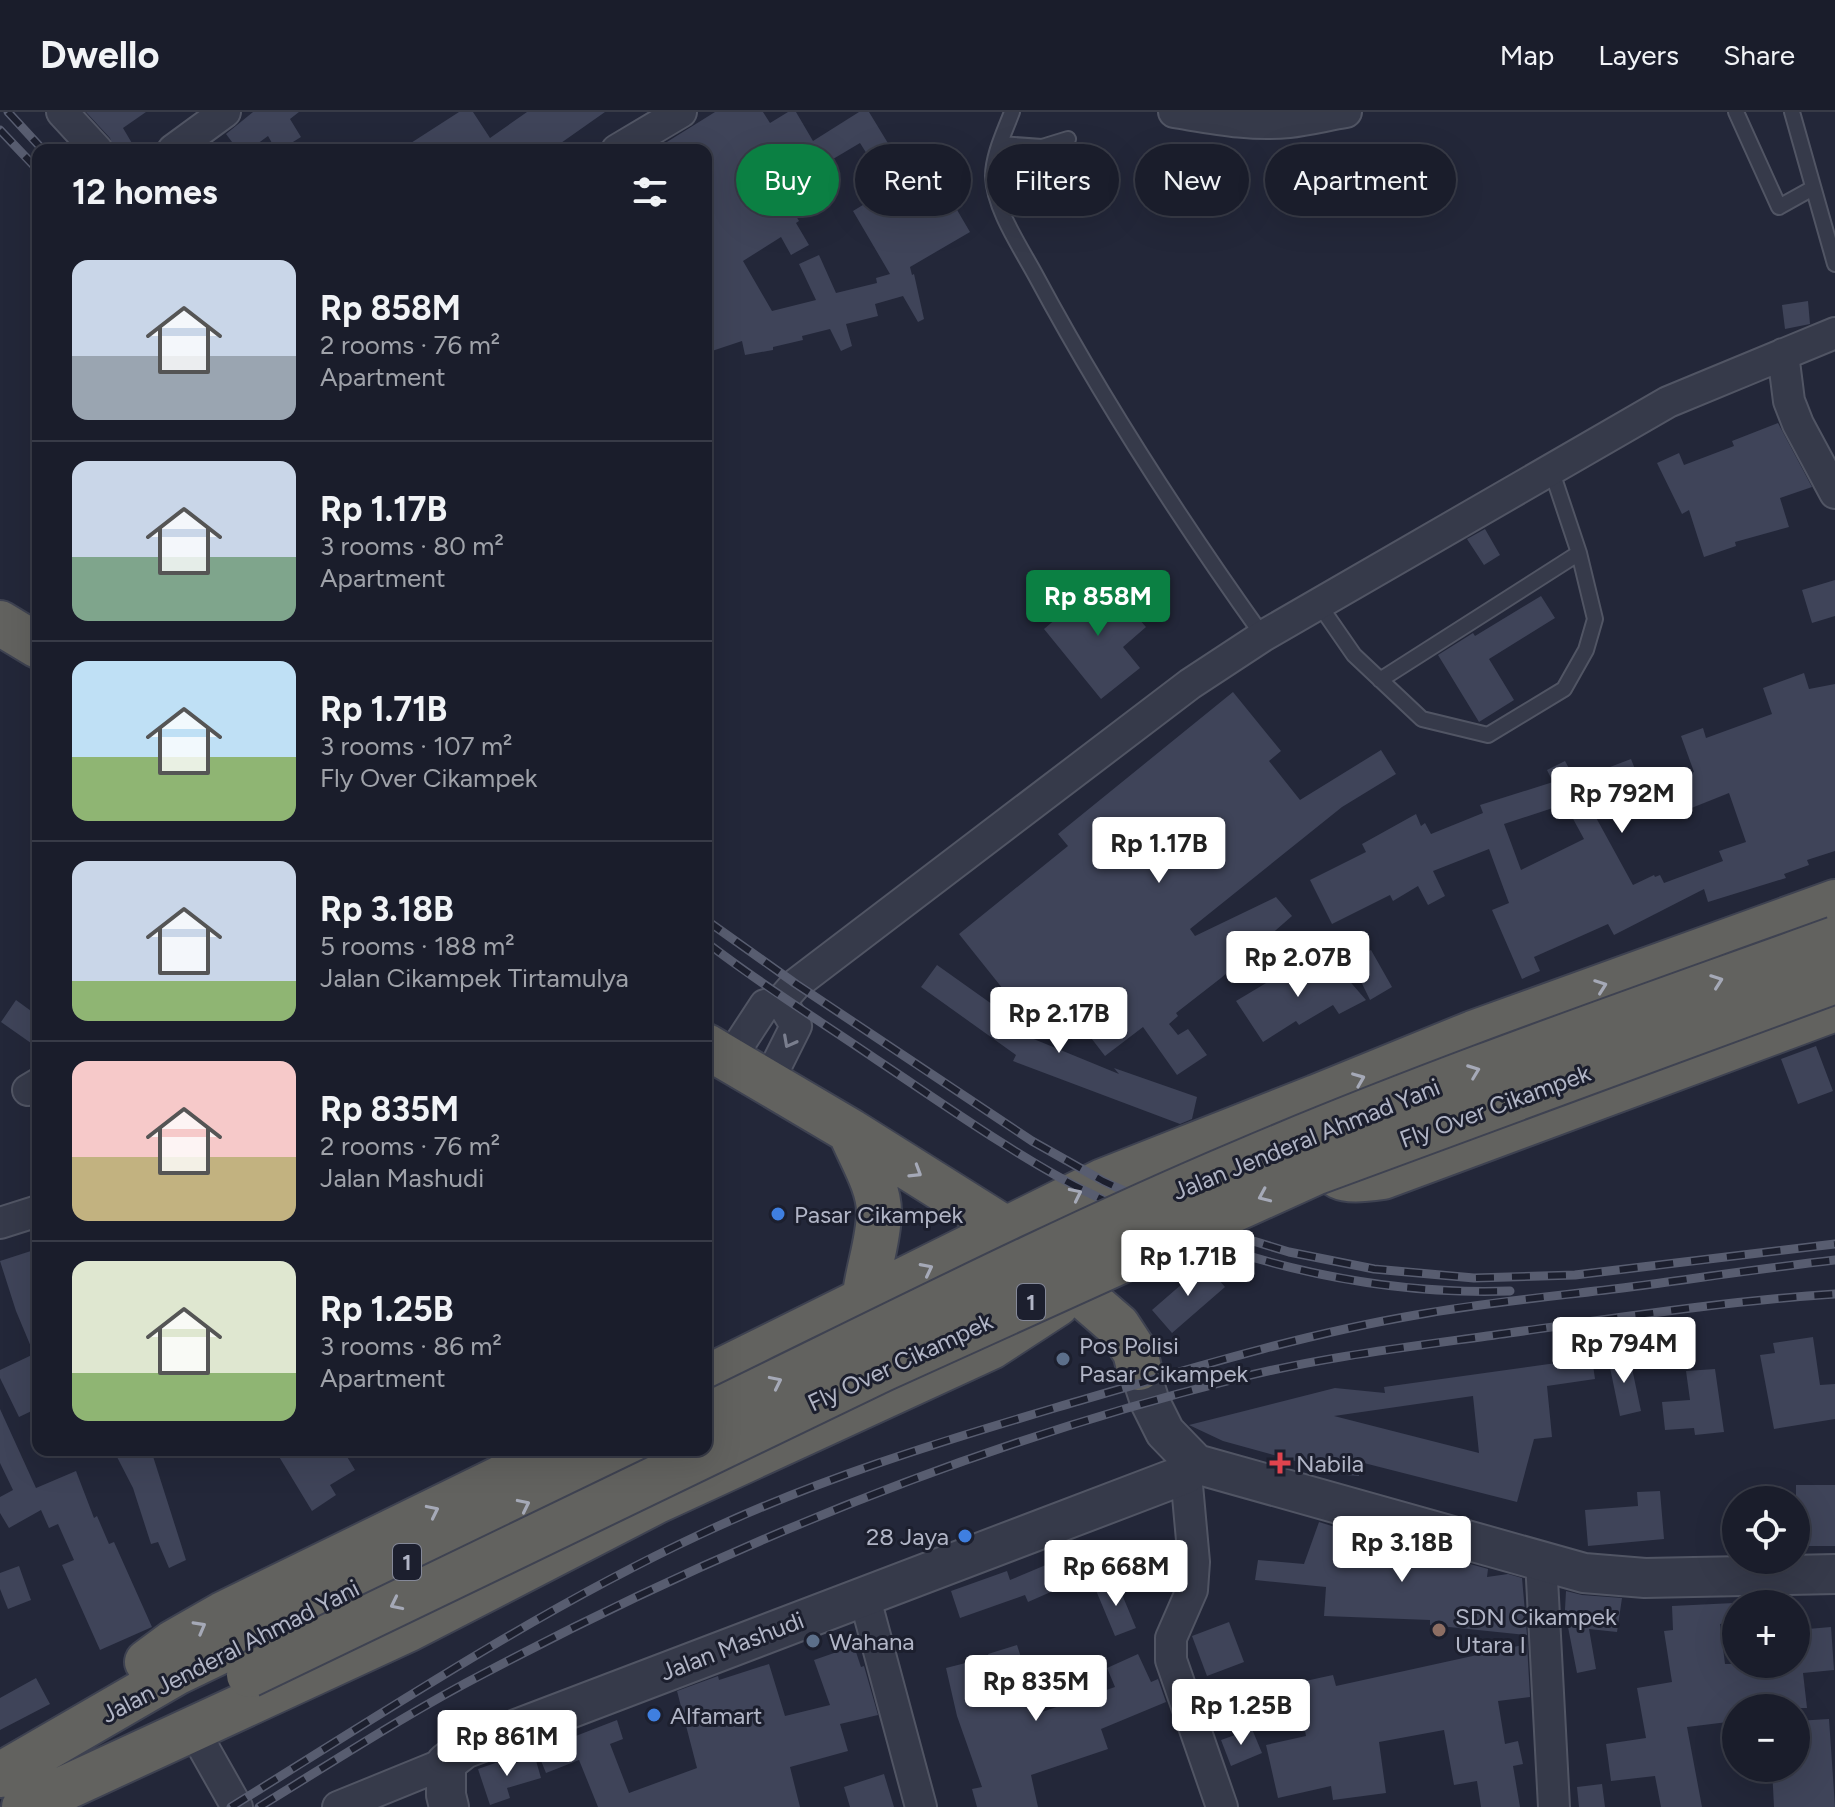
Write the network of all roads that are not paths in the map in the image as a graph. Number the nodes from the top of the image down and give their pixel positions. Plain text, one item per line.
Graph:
1 (62, 112) edge
2 (225, 112) edge
3 (681, 112) edge
4 (1012, 112) edge
5 (1174, 112) edge
6 (1346, 112) edge
7 (1736, 112) edge
8 (1792, 112) edge
9 (1068, 139) dead end
10 (91, 144) edge
11 (181, 144) edge
12 (627, 144) edge
13 (1000, 144) edge
14 (1052, 144) edge
15 (1813, 188) junction
16 (1003, 216) edge
17 (1835, 264) edge
18 (1835, 333) edge
19 (1783, 354) junction
20 (1550, 468) junction
21 (1835, 493) edge
22 (1579, 553) junction
23 (1318, 602) junction
24 (0, 623) edge
25 (1263, 636) junction
26 (32, 642) edge
27 (1380, 680) junction
28 (1835, 902) edge
29 (1835, 939) edge
30 (1835, 981) edge
31 (781, 1001) junction
32 (1835, 1009) edge
33 (717, 1053) edge
34 (767, 1084) junction
35 (1316, 1097) junction
36 (850, 1131) junction
37 (32, 1213) edge
38 (0, 1223) edge
39 (1006, 1229) junction
40 (1079, 1290) junction
41 (864, 1300) junction
42 (991, 1347) junction
43 (1139, 1368) junction
44 (712, 1375) edge
45 (925, 1377) junction
46 (712, 1413) edge
47 (712, 1452) edge
48 (546, 1456) edge
49 (625, 1456) edge
50 (703, 1456) edge
51 (1191, 1469) junction
52 (1541, 1560) junction
53 (1835, 1574) edge
54 (864, 1595) junction
55 (194, 1731) junction
56 (446, 1763) junction
57 (14, 1767) edge
58 (14, 1807) edge
59 (24, 1807) edge
60 (237, 1807) edge
61 (338, 1807) edge
62 (449, 1807) edge
63 (921, 1807) edge
64 (1222, 1807) edge
65 (1554, 1807) edge

1 - 10 street
2 - 11 street
3 - 12 street
4 - 13 lane
5 - 6 street
7 - 15 lane
8 - 15 lane
9 - 14 lane
15 - 17 lane
16 - 25 lane
18 - 19 street
19 - 20 street
19 - 21 street
20 - 22 lane
20 - 23 street
22 - 27 lane
22 - 27 lane
23 - 25 street
23 - 27 lane
24 - 26 highway
25 - 31 street
35 -> 28 highway
46 -> 29 highway, Jalan Jenderal Ahmad Yani / 1, bridge
30 -> 47 highway, Fly Over Cikampek / 1, bridge
31 - 33 street
31 -> 34 street
32 - 35 highway
33 - 34 highway, 1
34 - 36 highway, 1
39 -> 35 highway
36 -> 39 highway, 1
36 - 41 highway
37 - 38 street
39 - 40 highway, 1
41 -> 39 highway
40 - 42 highway
40 - 43 highway, 1
41 - 44 highway
41 - 45 highway
42 - 43 highway
42 - 45 highway
43 - 51 street
45 - 55 highway
57 -> 48 highway
57 -> 49 highway, Jalan Jenderal Ahmad Yani / 1
50 -> 58 highway, Fly Over Cikampek / 1, bridge
51 - 52 street
51 - 54 street, Jalan Mashudi
51 - 64 street
52 - 53 street
52 - 65 street
54 - 56 street, Jalan Mashudi
54 - 63 street
55 - 59 highway
55 - 60 street
56 - 61 street
56 - 62 street

